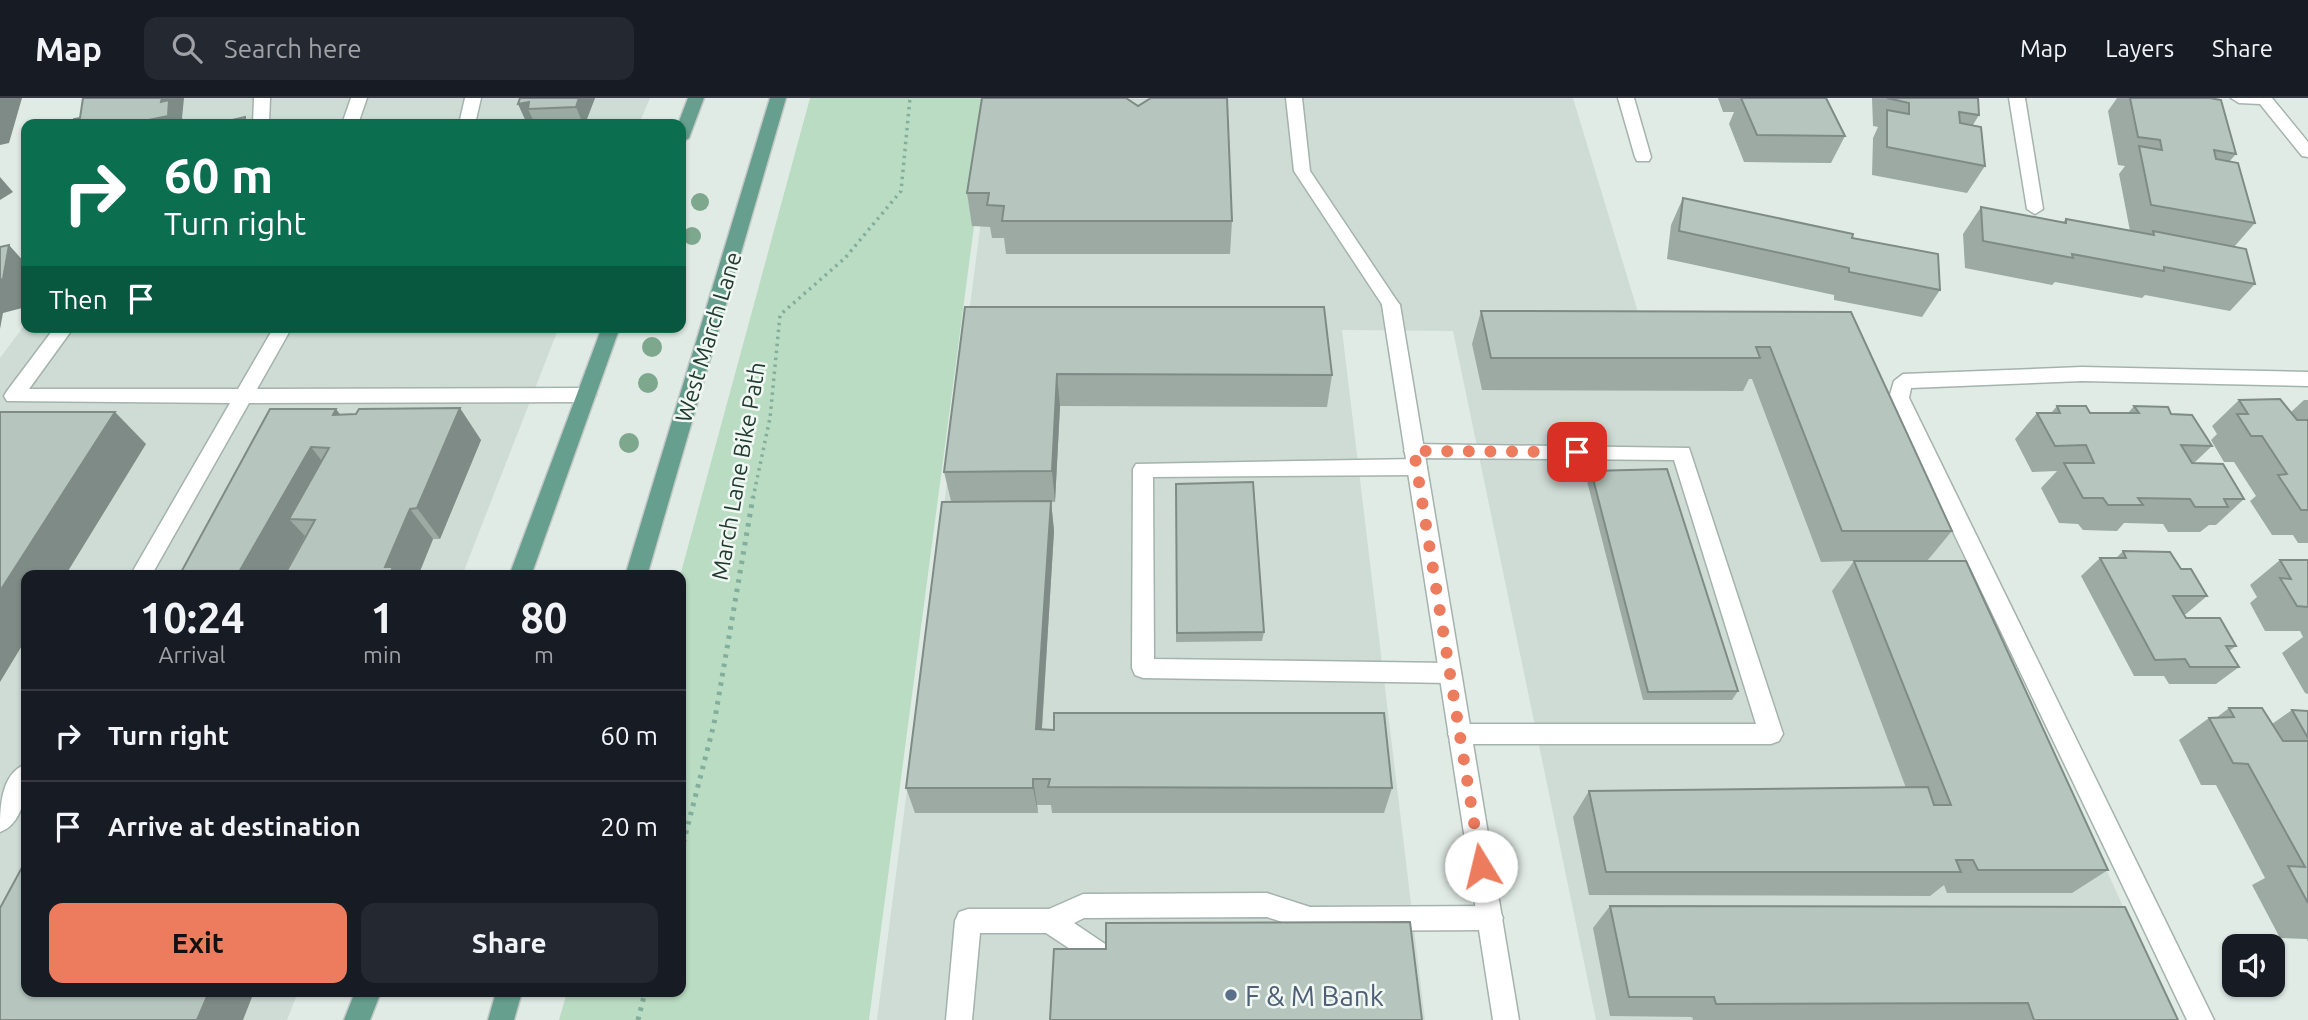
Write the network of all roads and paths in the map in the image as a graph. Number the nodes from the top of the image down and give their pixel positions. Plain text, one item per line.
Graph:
1 (262, 98) edge
2 (359, 98) edge
3 (473, 98) edge
4 (696, 98) edge
5 (778, 98) edge
6 (911, 98) edge
7 (1294, 98) edge
8 (1626, 98) edge
9 (2017, 98) edge
10 (2239, 98) edge
11 (2264, 99) edge
12 (261, 119) edge
13 (352, 119) edge
14 (468, 119) edge
15 (686, 125) edge
16 (2308, 152) edge
17 (1643, 157) dead end
18 (2035, 209) dead end
19 (61, 333) edge
20 (279, 333) edge
21 (609, 333) edge
22 (2308, 379) edge
23 (586, 395) junction
24 (242, 397) junction
25 (1416, 459) junction
26 (143, 570) edge
27 (522, 570) edge
28 (638, 570) edge
29 (1450, 673) junction
30 (1460, 734) junction
31 (19, 780) edge
32 (0, 821) edge
33 (686, 833) edge
34 (1490, 918) junction
35 (1310, 919) junction
36 (1050, 921) junction
37 (1290, 943) edge
38 (1108, 961) edge
39 (366, 997) edge
40 (508, 997) edge
41 (644, 997) edge
42 (357, 1020) edge
43 (501, 1020) edge
44 (638, 1020) edge
45 (959, 1020) edge
46 (1506, 1020) edge
47 (2201, 1020) edge

1 - 12 street
2 - 13 street
3 - 14 street
4 - 15 main road
5 - 28 main road, West March Lane
6 - 33 path, March Lane Bike Path
7 - 25 street
8 - 17 street
9 - 18 street
10 - 11 street
11 - 16 street
19 - 24 street
20 - 24 street
21 - 23 main road
22 - 47 street
23 - 24 street
23 - 27 main road
24 - 26 street
25 - 29 street
25 - 29 street
25 - 30 street
29 - 30 street
30 - 34 street
31 - 32 street
34 - 35 street
34 - 46 street
35 - 36 street
35 - 37 street
36 - 38 street
36 - 45 street
39 - 42 main road
40 - 43 main road
41 - 44 path

